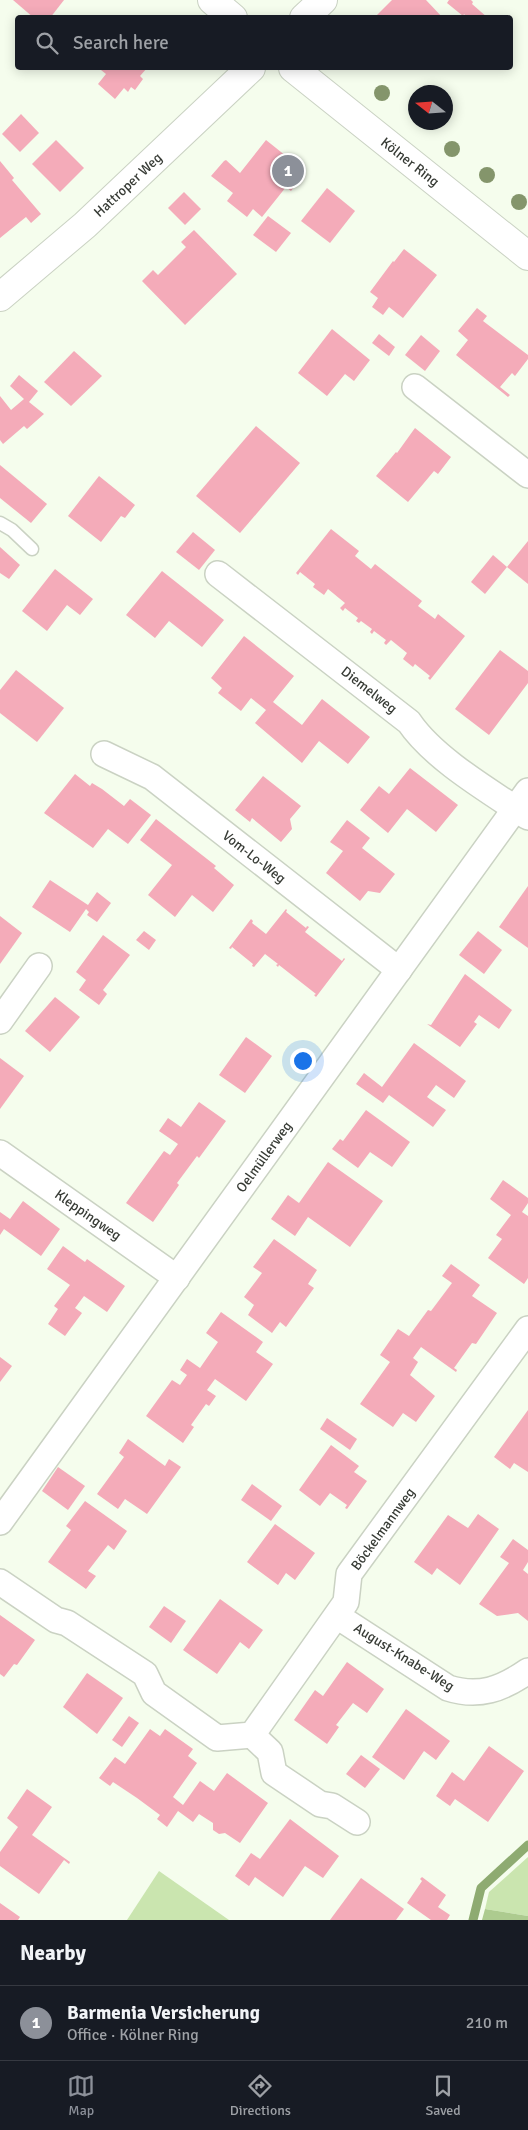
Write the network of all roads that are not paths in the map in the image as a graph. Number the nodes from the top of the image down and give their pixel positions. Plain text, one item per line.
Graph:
1 (212, 0) edge
2 (323, 0) edge
3 (230, 15) edge
4 (307, 15) edge
5 (249, 70) edge
6 (296, 70) edge
7 (528, 256) edge
8 (0, 297) edge
9 (415, 386) dead end
10 (528, 476) edge
11 (0, 523) edge
12 (32, 549) dead end
13 (218, 574) dead end
14 (104, 754) dead end
15 (524, 806) edge
16 (39, 966) dead end
17 (399, 970) junction
18 (0, 1021) edge
19 (0, 1153) edge
20 (177, 1278) junction
21 (528, 1329) edge
22 (0, 1522) edge
23 (0, 1582) edge
24 (337, 1616) junction
25 (528, 1671) edge
26 (252, 1735) junction
27 (357, 1822) dead end

1 - 3 main road
2 - 4 main road
5 - 8 main road, Hattroper Weg
6 - 7 main road, Kölner Ring
9 - 10 street
11 - 12 lane
13 - 15 street, Diemelweg
14 - 17 street, Vom-Lo-Weg
15 - 17 street, Oelmüllerweg
16 - 18 street
17 - 20 street, Oelmüllerweg
19 - 20 street, Kleppingweg
20 - 22 street, Oelmüllerweg
21 - 24 street, Böckelmannweg
23 - 26 street
24 - 25 street, August-Knabe-Weg
24 - 26 street, Böckelmannweg
26 - 27 street

